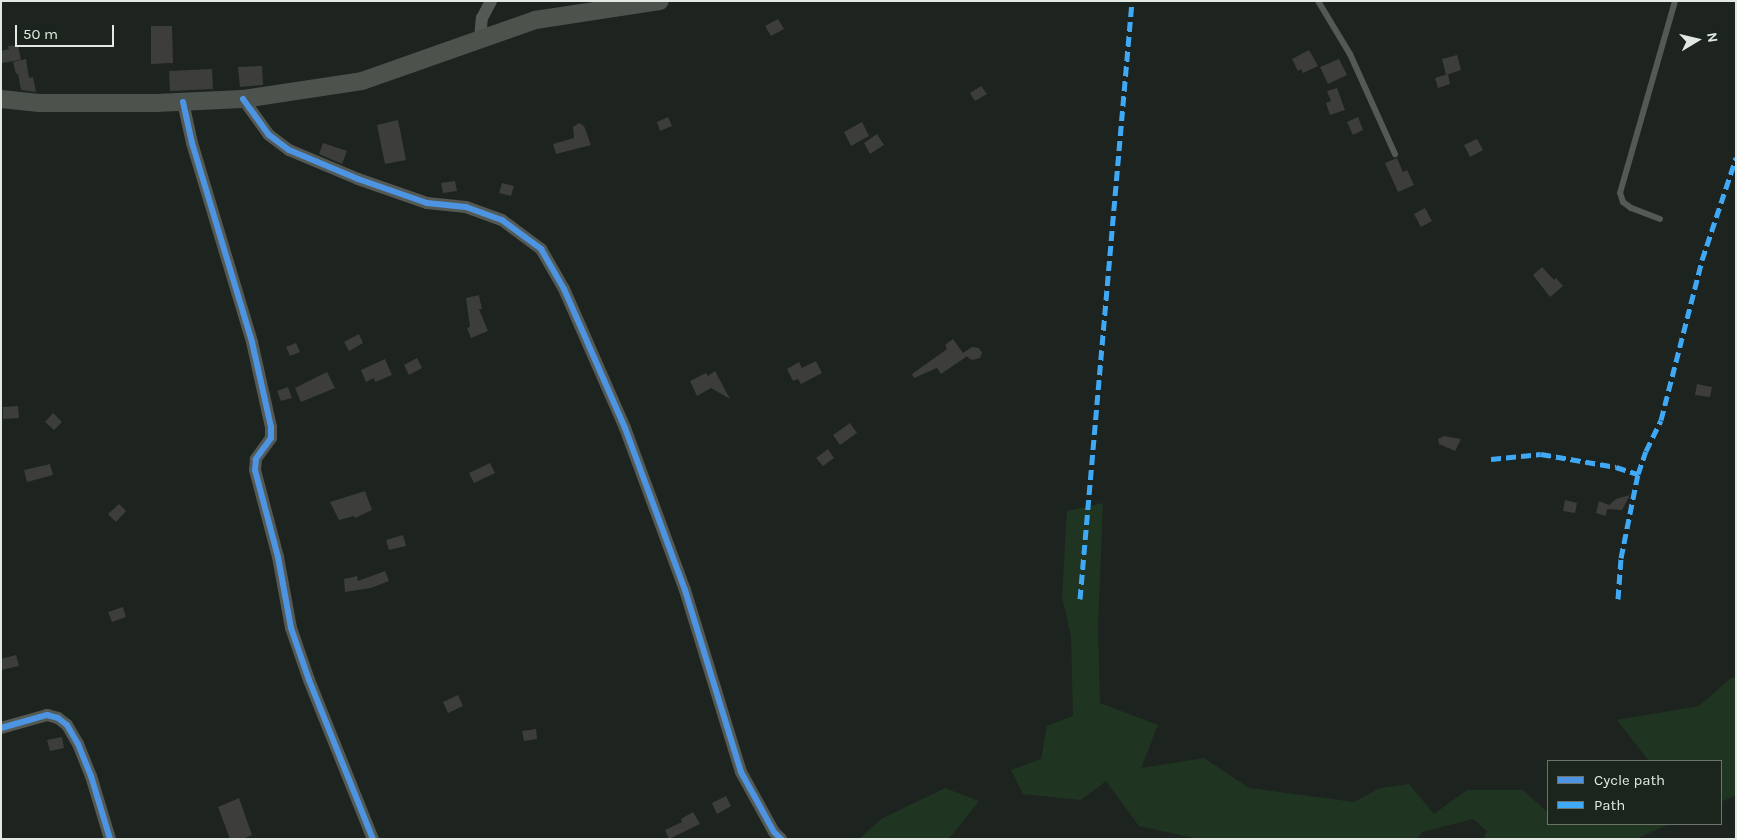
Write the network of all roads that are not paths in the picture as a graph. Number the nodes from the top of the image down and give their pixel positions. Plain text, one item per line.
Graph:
1 (491, 1) edge
2 (660, 1) edge
3 (1318, 1) edge
4 (1675, 1) edge
5 (480, 39) junction
6 (1, 99) edge
7 (243, 99) junction
8 (183, 102) junction
9 (1395, 154) dead end
10 (1660, 219) dead end
11 (1, 728) edge
12 (110, 839) edge
13 (373, 839) edge
14 (780, 839) edge

1 - 5 street
2 - 5 street
3 - 9 lane
4 - 10 lane
5 - 7 street
6 - 8 street
7 - 8 street
7 - 14 street
8 - 13 street
11 - 12 street

